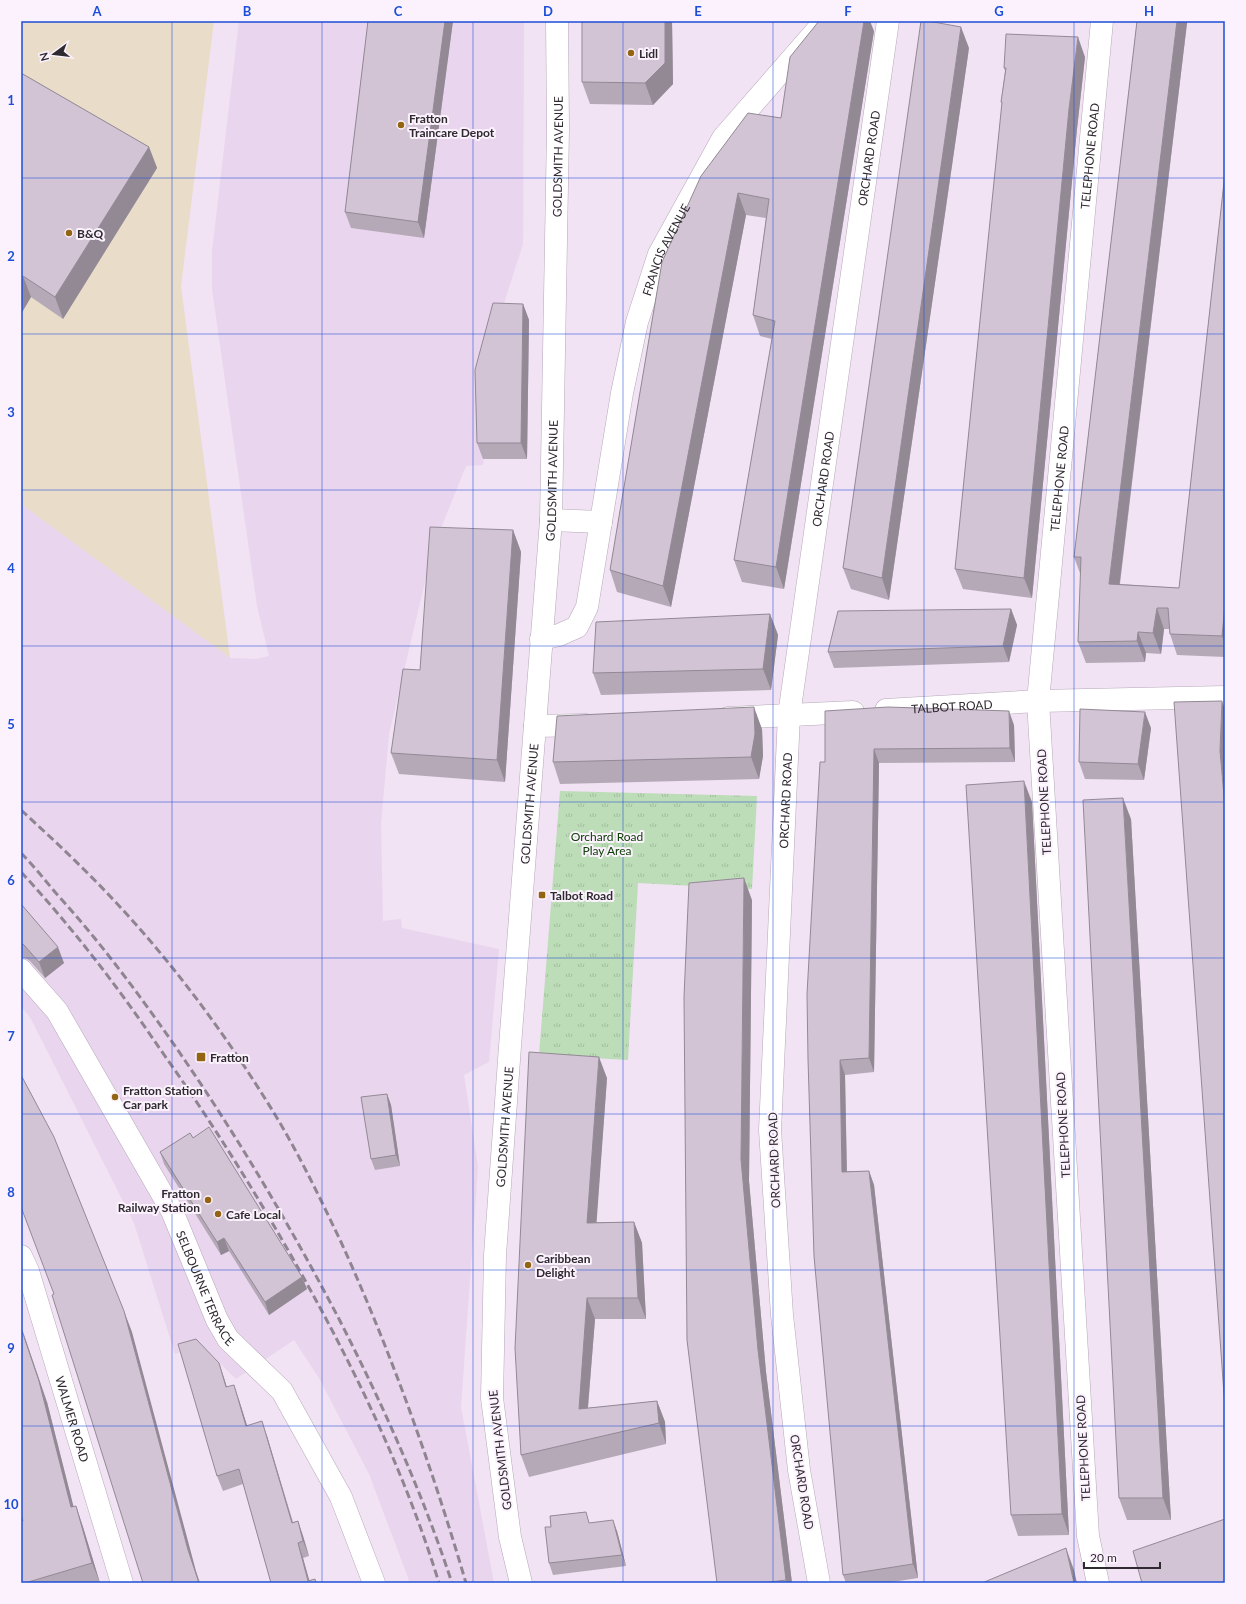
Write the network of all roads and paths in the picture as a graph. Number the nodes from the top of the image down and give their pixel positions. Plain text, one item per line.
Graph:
1 (557, 21) edge
2 (825, 21) edge
3 (888, 21) edge
4 (1102, 21) edge
5 (551, 520) junction
6 (601, 522) junction
7 (541, 639) junction
8 (1225, 696) edge
9 (1038, 701) junction
10 (789, 715) junction
11 (710, 719) edge
12 (607, 724) edge
13 (535, 726) junction
14 (21, 970) edge
15 (21, 1256) edge
16 (122, 1583) edge
17 (374, 1583) edge
18 (521, 1583) edge
19 (819, 1583) edge
20 (1098, 1583) edge

1 - 5 street, GOLDSMITH AVENUE
2 - 6 street, FRANCIS AVENUE
3 - 10 street, ORCHARD ROAD
4 - 9 street, TELEPHONE ROAD
5 - 6 street
5 - 7 street, GOLDSMITH AVENUE
6 - 7 street, FRANCIS AVENUE
7 - 13 street, GOLDSMITH AVENUE
8 - 9 street, TALBOT ROAD
9 - 10 street, TALBOT ROAD
9 - 20 street, TELEPHONE ROAD
10 - 11 street, TALBOT ROAD
10 - 19 street, ORCHARD ROAD
12 - 13 street
13 - 18 street, GOLDSMITH AVENUE
14 - 17 street, SELBOURNE TERRACE
15 - 16 street, WALMER ROAD

